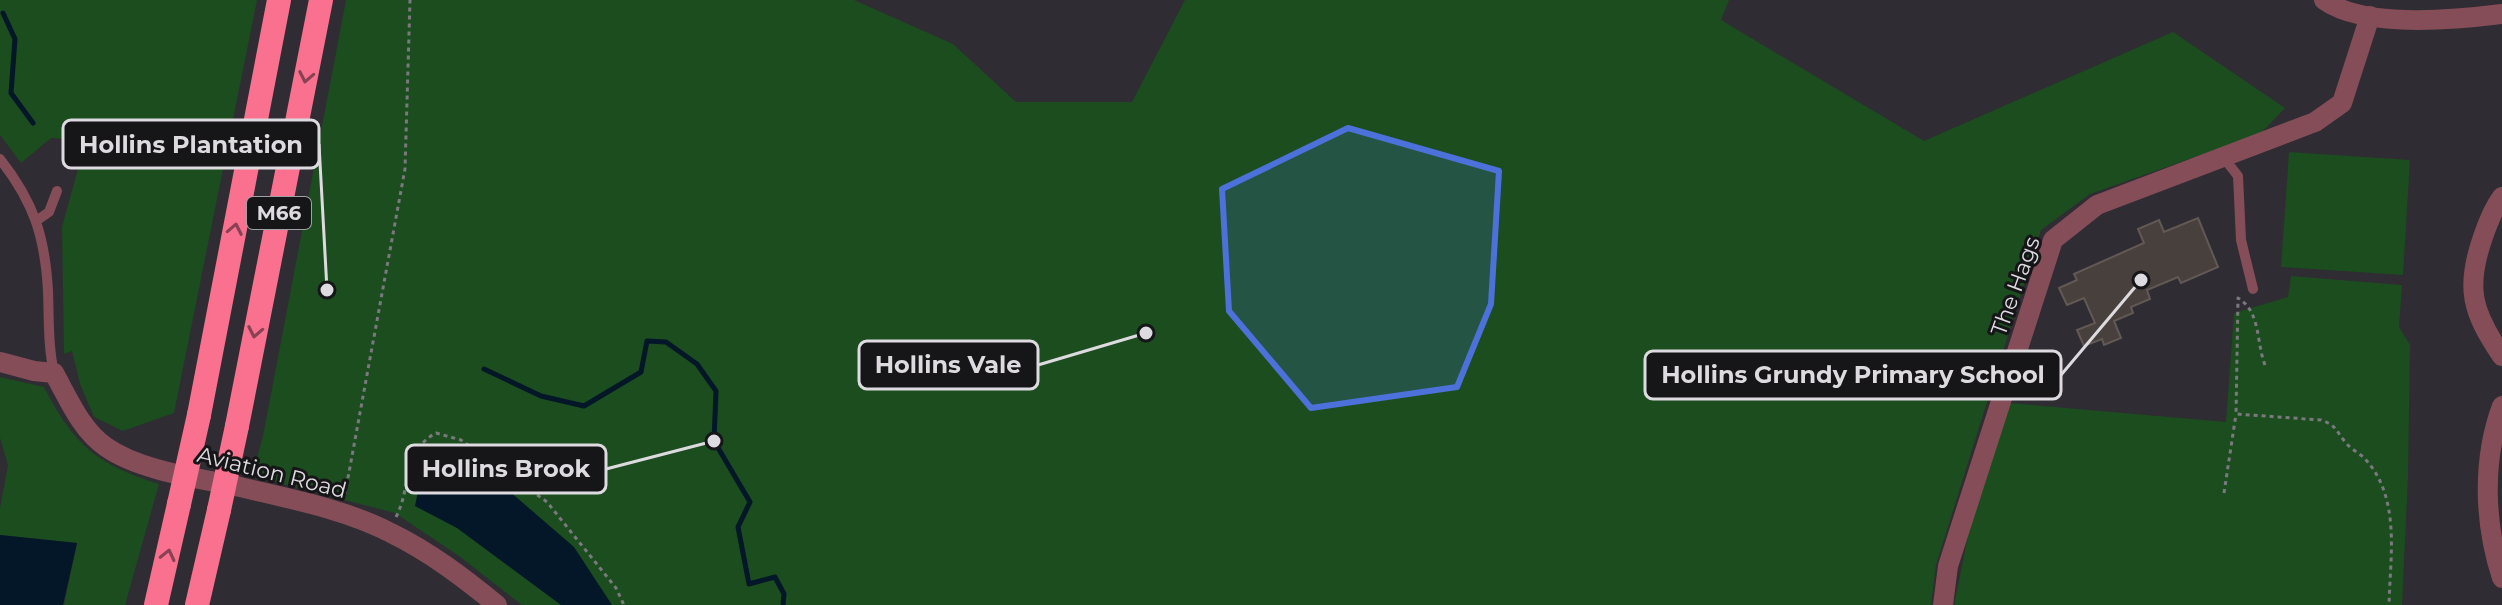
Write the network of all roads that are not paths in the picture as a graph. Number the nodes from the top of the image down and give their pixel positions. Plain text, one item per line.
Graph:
1 (279, 0) edge
2 (321, 0) edge
3 (2324, 0) edge
4 (2502, 14) edge
5 (2370, 16) junction
6 (2223, 157) junction
7 (0, 159) edge
8 (57, 191) dead end
9 (2502, 197) edge
10 (36, 221) junction
11 (2253, 289) dead end
12 (2502, 356) edge
13 (0, 362) edge
14 (54, 373) junction
15 (2502, 406) edge
16 (2502, 578) edge
17 (156, 605) edge
18 (197, 605) edge
19 (497, 605) edge
20 (1943, 605) edge

17 -> 1 highway, M66, bridge
2 -> 18 highway, M66, bridge
3 - 5 street
4 - 5 street
5 - 6 street, The Hags
6 - 11 lane
6 - 20 street, The Hags
7 - 10 lane
8 - 10 lane
9 - 12 street
10 - 14 lane
13 - 14 street
14 - 19 street, Aviation Road
15 - 16 street

